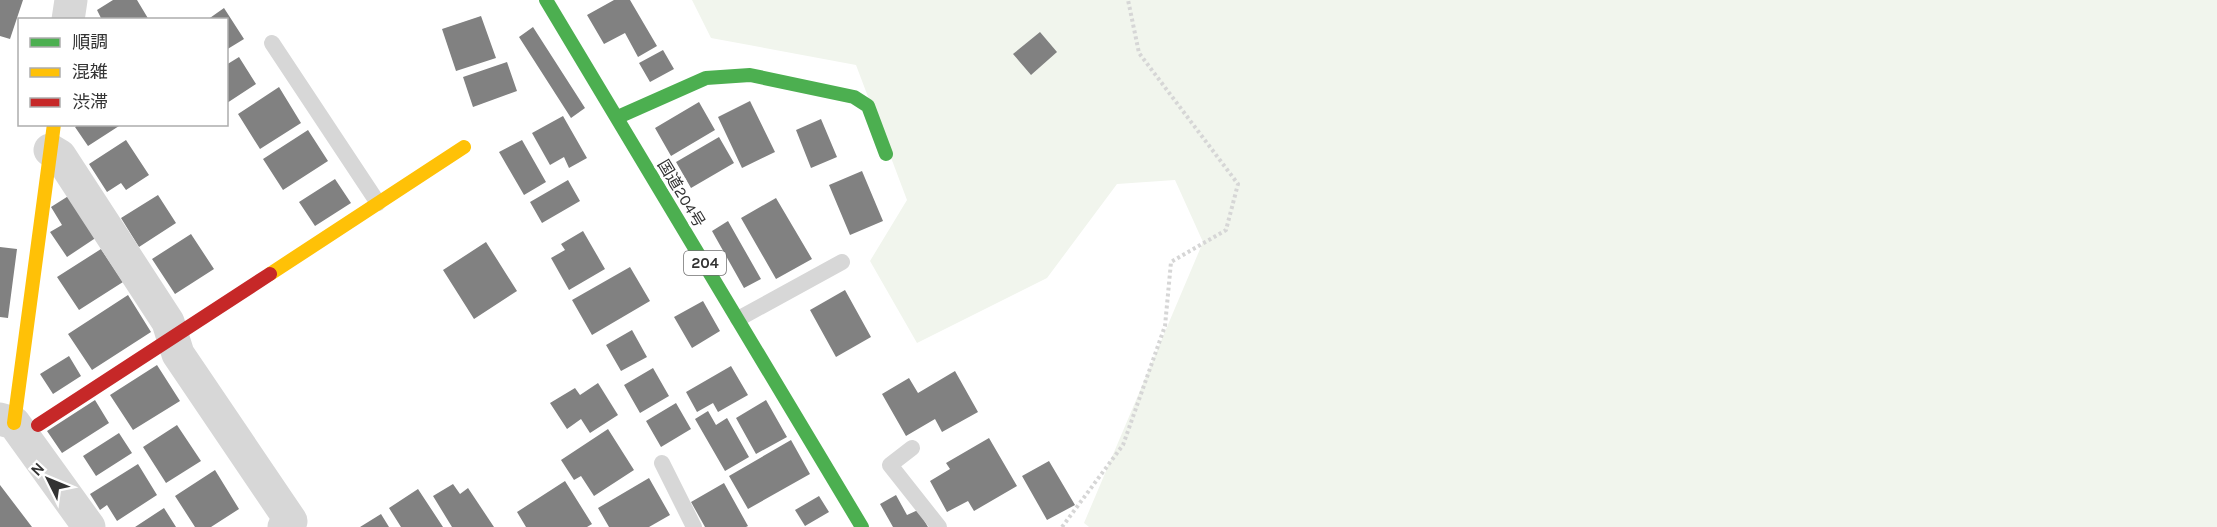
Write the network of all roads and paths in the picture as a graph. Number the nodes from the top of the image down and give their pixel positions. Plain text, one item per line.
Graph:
1 (70, 0) edge
2 (546, 0) edge
3 (1128, 0) edge
4 (68, 18) edge
5 (272, 43) dead end
6 (618, 117) junction
7 (52, 137) edge
8 (464, 147) dead end
9 (886, 154) dead end
10 (378, 203) junction
11 (842, 262) dead end
12 (738, 318) junction
13 (172, 337) junction
14 (17, 422) edge
15 (912, 448) dead end
16 (662, 463) dead end
17 (89, 527) edge
18 (284, 527) edge
19 (694, 527) edge
20 (862, 527) edge
21 (939, 527) edge
22 (1062, 527) edge

1 - 4 street
2 - 6 main road, 国道204号 / 204
3 - 22 path
5 - 10 lane
6 - 9 main road
6 - 12 main road, 国道204号 / 204
7 - 13 street
7 - 14 main road
8 - 10 main road
10 - 13 main road
11 - 12 lane
12 - 20 main road, 国道204号 / 204
13 - 14 main road
13 - 18 street
14 - 17 street
15 - 21 lane
16 - 19 lane

